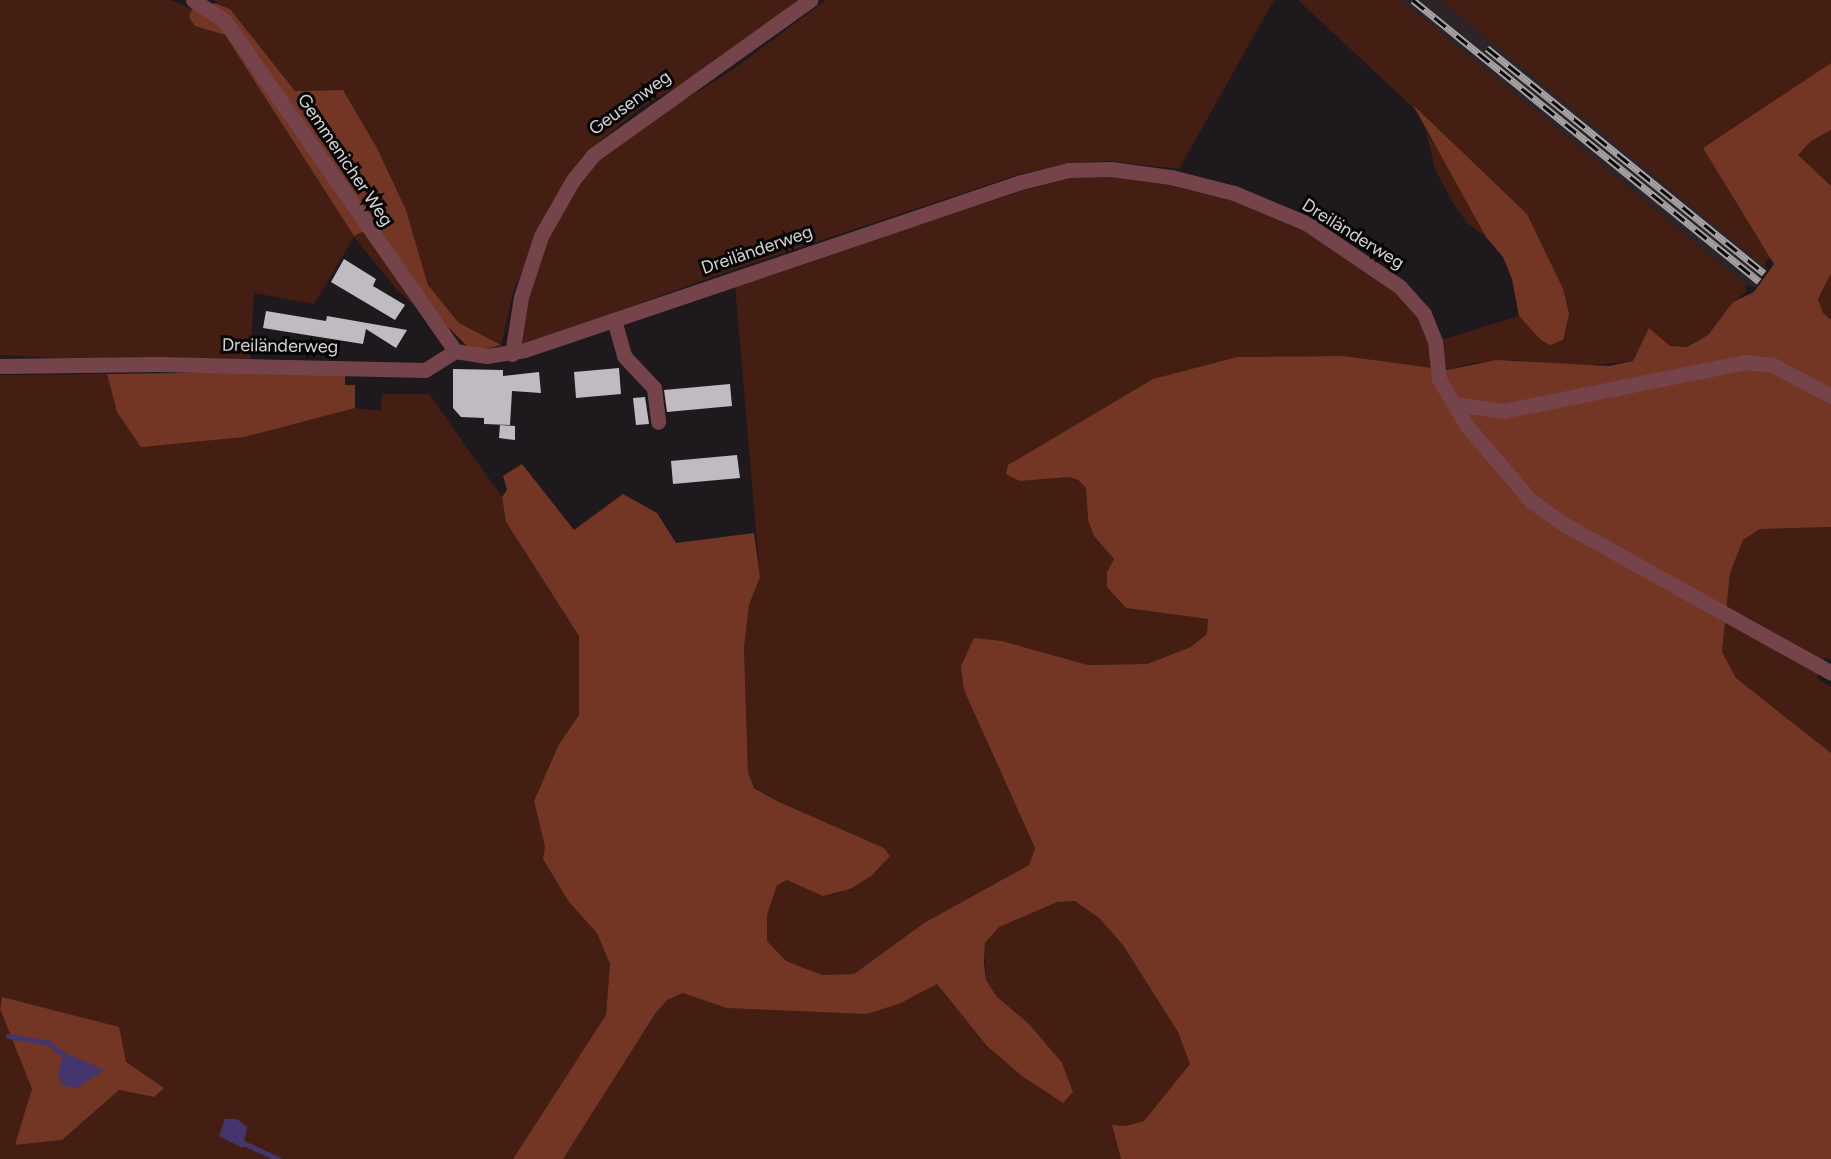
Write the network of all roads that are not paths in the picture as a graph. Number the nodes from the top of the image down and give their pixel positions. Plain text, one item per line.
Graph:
1 (193, 0) edge
2 (810, 0) edge
3 (614, 320) junction
4 (455, 351) junction
5 (512, 354) junction
6 (0, 366) edge
7 (1831, 396) edge
8 (1454, 404) junction
9 (658, 422) dead end
10 (1831, 673) edge

1 - 4 street, Gemmenicher Weg
2 - 5 street, Geusenweg
3 - 5 street, Dreiländerweg
3 - 8 street, Dreiländerweg
3 - 9 street
4 - 5 street, Dreiländerweg
4 - 6 street, Dreiländerweg
7 - 8 street
8 - 10 street

